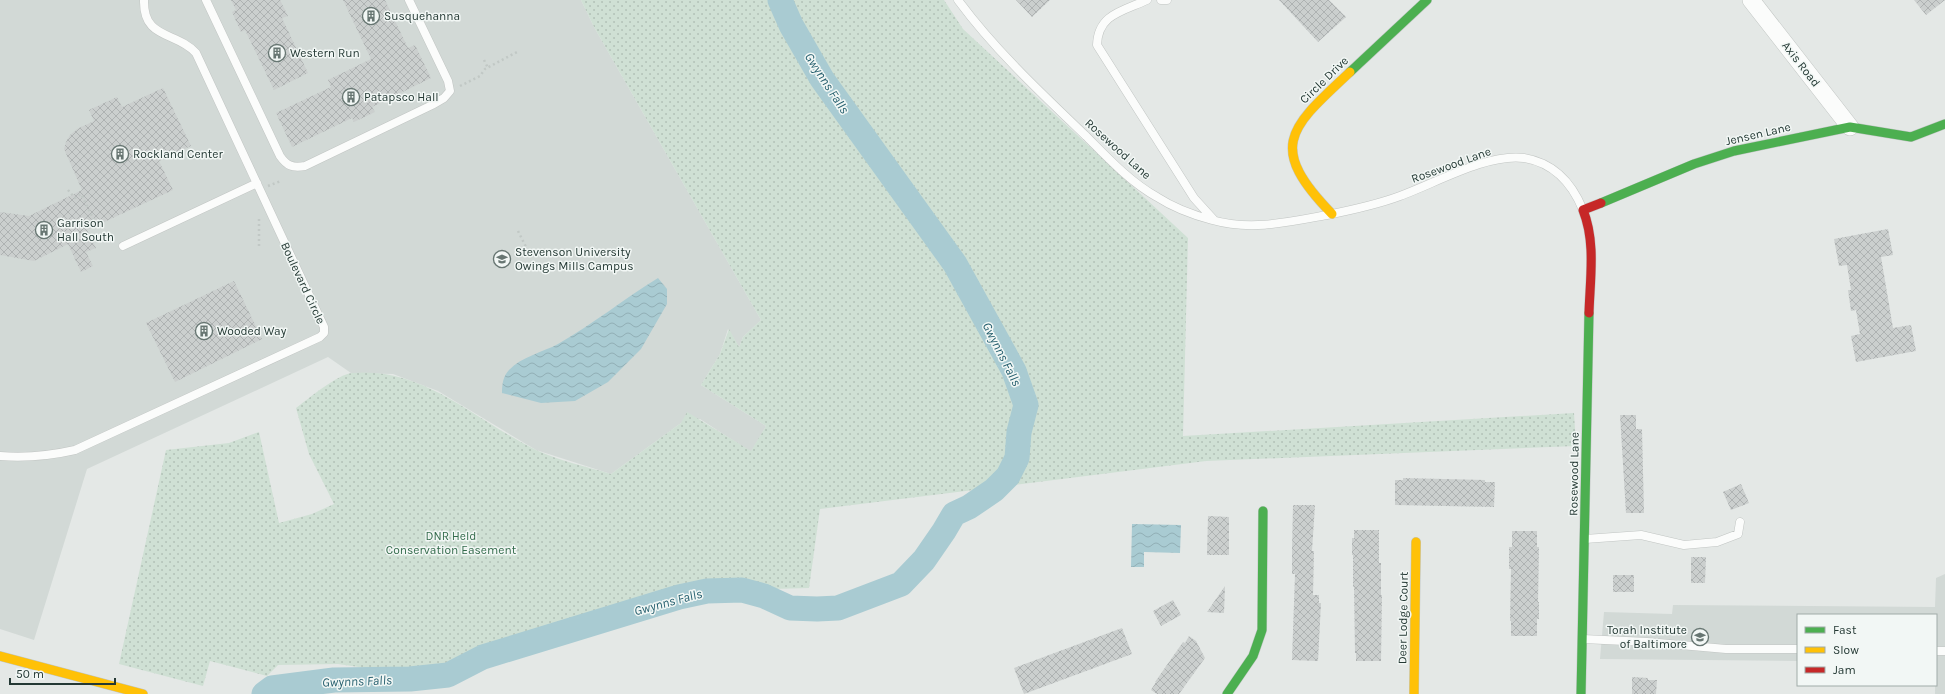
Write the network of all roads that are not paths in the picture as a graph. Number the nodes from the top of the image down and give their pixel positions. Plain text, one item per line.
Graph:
1 (144, 0) edge
2 (206, 0) edge
3 (409, 0) edge
4 (958, 0) edge
5 (1147, 0) edge
6 (1160, 0) edge
7 (1167, 0) edge
8 (1427, 0) edge
9 (1751, 0) edge
10 (1945, 124) edge
11 (1850, 127) junction
12 (256, 183) junction
13 (1583, 210) junction
14 (1332, 214) junction
15 (1214, 221) junction
16 (124, 246) dead end
17 (0, 456) edge
18 (1263, 511) dead end
19 (1740, 522) dead end
20 (1585, 539) junction
21 (1416, 542) dead end
22 (1582, 639) junction
23 (1797, 649) edge
24 (0, 656) edge
25 (143, 694) edge
26 (1227, 694) edge
27 (1414, 694) edge
28 (1581, 694) edge

1 - 12 lane, Boulevard Circle
2 - 3 lane
4 - 15 lane, Rosewood Lane
5 - 15 lane
6 - 7 lane
8 - 14 street, Circle Drive
9 - 11 street, Axis Road
10 - 11 street, Jensen Lane
11 - 13 street, Jensen Lane
12 - 16 lane
12 - 17 lane, Boulevard Circle
13 - 14 lane, Rosewood Lane
13 - 20 street, Rosewood Lane
14 - 15 lane, Rosewood Lane
18 - 26 street
19 - 20 lane
20 - 22 street, Rosewood Lane
21 - 27 street, Deer Lodge Court
22 - 23 lane
22 - 28 street, Rosewood Lane
24 - 25 street

